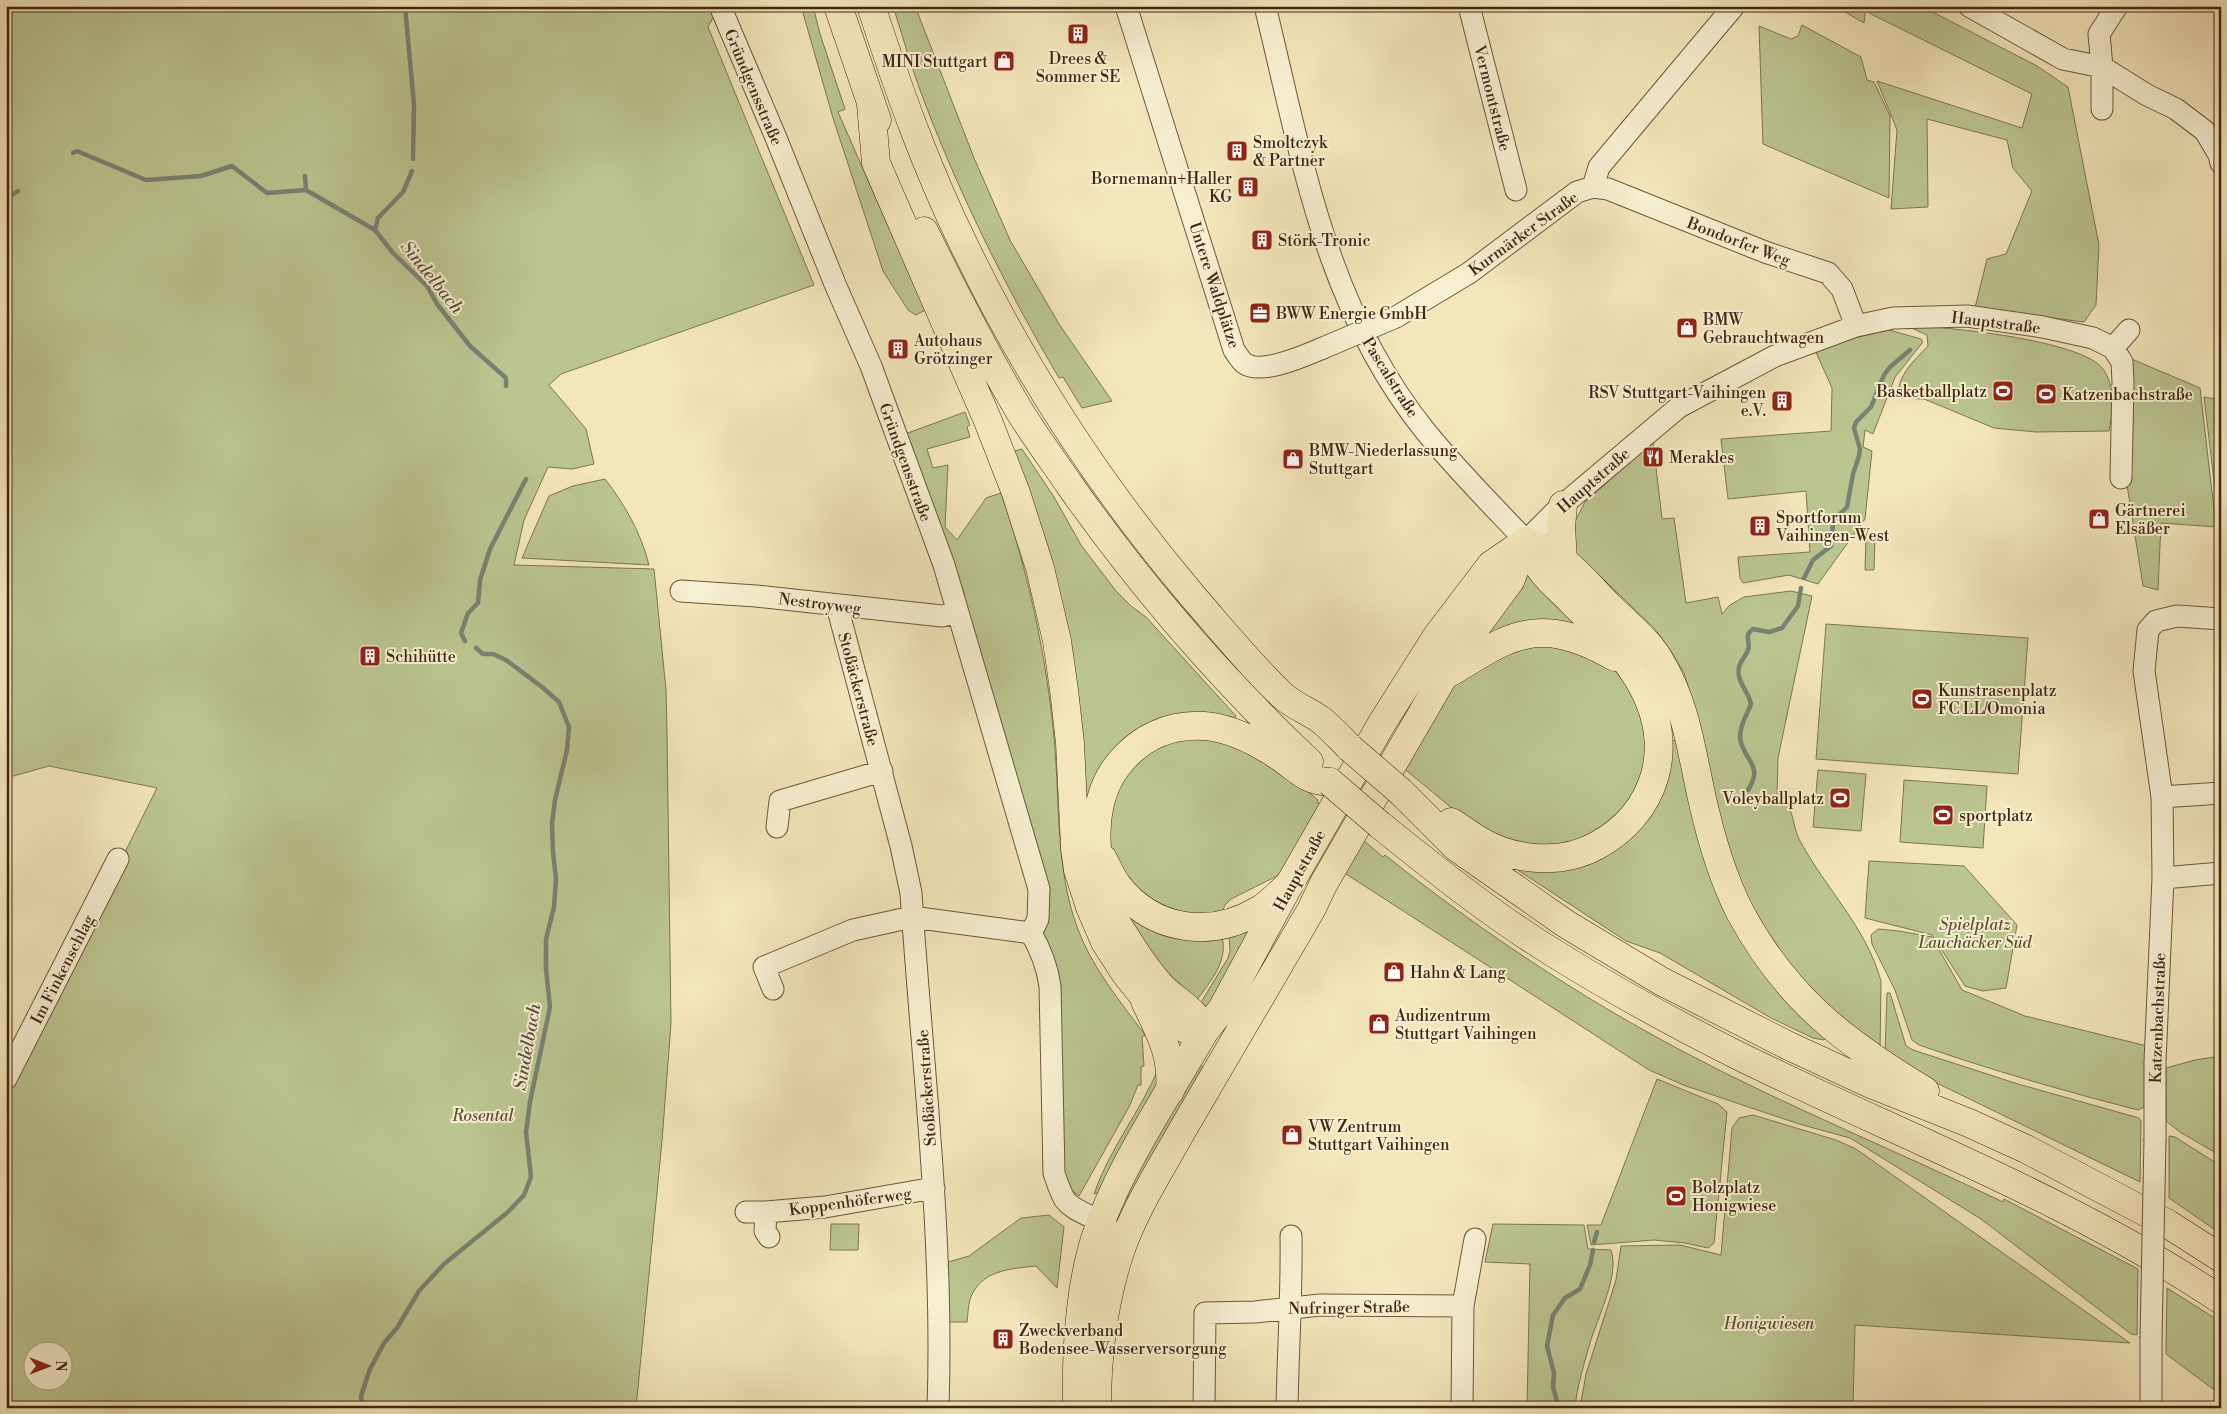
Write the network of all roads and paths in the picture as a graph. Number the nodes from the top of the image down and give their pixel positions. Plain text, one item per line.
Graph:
1 (720, 6) edge
2 (838, 6) edge
3 (871, 6) edge
4 (1126, 6) edge
5 (1266, 6) edge
6 (1469, 6) edge
7 (1734, 6) edge
8 (1969, 6) edge
9 (2117, 6) edge
10 (2102, 67) junction
11 (871, 104) junction
12 (2102, 109) dead end
13 (2221, 162) edge
14 (1593, 187) junction
15 (1516, 190) dead end
16 (1856, 326) junction
17 (2129, 330) dead end
18 (2114, 348) junction
19 (1243, 363) joint
20 (2121, 478) dead end
21 (1563, 505) junction
22 (1526, 541) junction
23 (1563, 561) junction
24 (681, 591) dead end
25 (837, 606) junction
26 (958, 613) junction
27 (2221, 619) edge
28 (1629, 665) junction
29 (1446, 674) junction
30 (1382, 724) junction
31 (1406, 740) junction
32 (882, 771) junction
33 (1330, 782) junction
34 (1400, 792) junction
35 (2221, 793) edge
36 (2162, 798) junction
37 (778, 827) dead end
38 (1097, 846) junction
39 (118, 860) dead end
40 (2221, 873) edge
41 (2163, 878) junction
42 (1286, 889) junction
43 (1311, 910) junction
44 (912, 917) junction
45 (1031, 933) junction
46 (773, 990) dead end
47 (1141, 993) junction
48 (1204, 1032) junction
49 (1231, 1045) junction
50 (6, 1079) edge
51 (1170, 1091) junction
52 (1969, 1123) junction
53 (934, 1188) junction
54 (1138, 1212) junction
55 (1102, 1221) junction
56 (1291, 1236) dead end
57 (769, 1237) dead end
58 (1475, 1239) dead end
59 (1119, 1255) junction
60 (2221, 1258) edge
61 (1096, 1289) junction
62 (2221, 1300) edge
63 (1463, 1306) junction
64 (1290, 1307) junction
65 (938, 1408) edge
66 (1077, 1408) edge
67 (1097, 1408) edge
68 (1204, 1408) edge
69 (1287, 1408) edge
70 (1462, 1408) edge
71 (2151, 1408) edge

1 - 26 street, Gründgensstraße
2 - 11 main road
3 - 34 main road, bridge
4 - 19 street, Untere Waldplätze
5 - 22 street, Pascalstraße
6 - 15 street, Vermontstraße
7 - 14 street, Kurmärker Straße
8 - 10 street
9 - 10 street
10 - 12 street
10 - 13 street
11 - 33 main road
11 - 47 main road
14 - 16 street, Bondorfer Weg
14 - 19 street, Kurmärker Straße, bridge
16 - 18 street, Hauptstraße
16 - 21 street, Hauptstraße
17 - 18 street
18 - 20 street
21 - 22 street, Hauptstraße
21 - 23 main road
22 - 23 main road
22 - 28 main road
22 - 29 main road, Hauptstraße
22 - 30 main road, Hauptstraße
23 - 52 main road
24 - 25 street, Nestroyweg
25 - 26 street, Nestroyweg
25 - 32 street, Stoßäckerstraße
26 - 45 street, Gründgensstraße
27 - 36 street, Katzenbachstraße
28 - 29 main road
28 - 34 main road
29 - 31 main road, Hauptstraße
30 - 31 main road
30 - 42 main road, Hauptstraße
31 - 43 main road, Hauptstraße
32 - 37 street
32 - 44 street, Stoßäckerstraße
33 - 38 main road
33 - 62 main road, bridge
34 - 52 main road
35 - 36 street
36 - 41 street, Katzenbachstraße
38 - 42 main road
38 - 48 main road
39 - 50 street, Im Finkenschlag
40 - 41 street
41 - 71 street, Katzenbachstraße, bridge
42 - 43 main road
42 - 48 main road, Hauptstraße
43 - 49 main road, Hauptstraße
44 - 45 street
44 - 46 street
44 - 53 street, Stoßäckerstraße
45 - 55 street
47 - 48 main road
47 - 51 main road
48 - 49 main road
48 - 51 main road, Hauptstraße
49 - 54 main road, Hauptstraße
51 - 55 main road, Hauptstraße
52 - 60 main road
53 - 57 street, Koppenhöferweg
53 - 65 street, Stoßäckerstraße
54 - 55 street
54 - 59 main road, Hauptstraße
55 - 59 street
55 - 61 main road, Hauptstraße
56 - 64 street
58 - 63 street
59 - 61 main road, Hauptstraße
61 - 66 main road, Hauptstraße
61 - 67 main road, Hauptstraße
63 - 64 street, Nufringer Straße
63 - 70 street
64 - 68 street, Nufringer Straße
64 - 69 street

